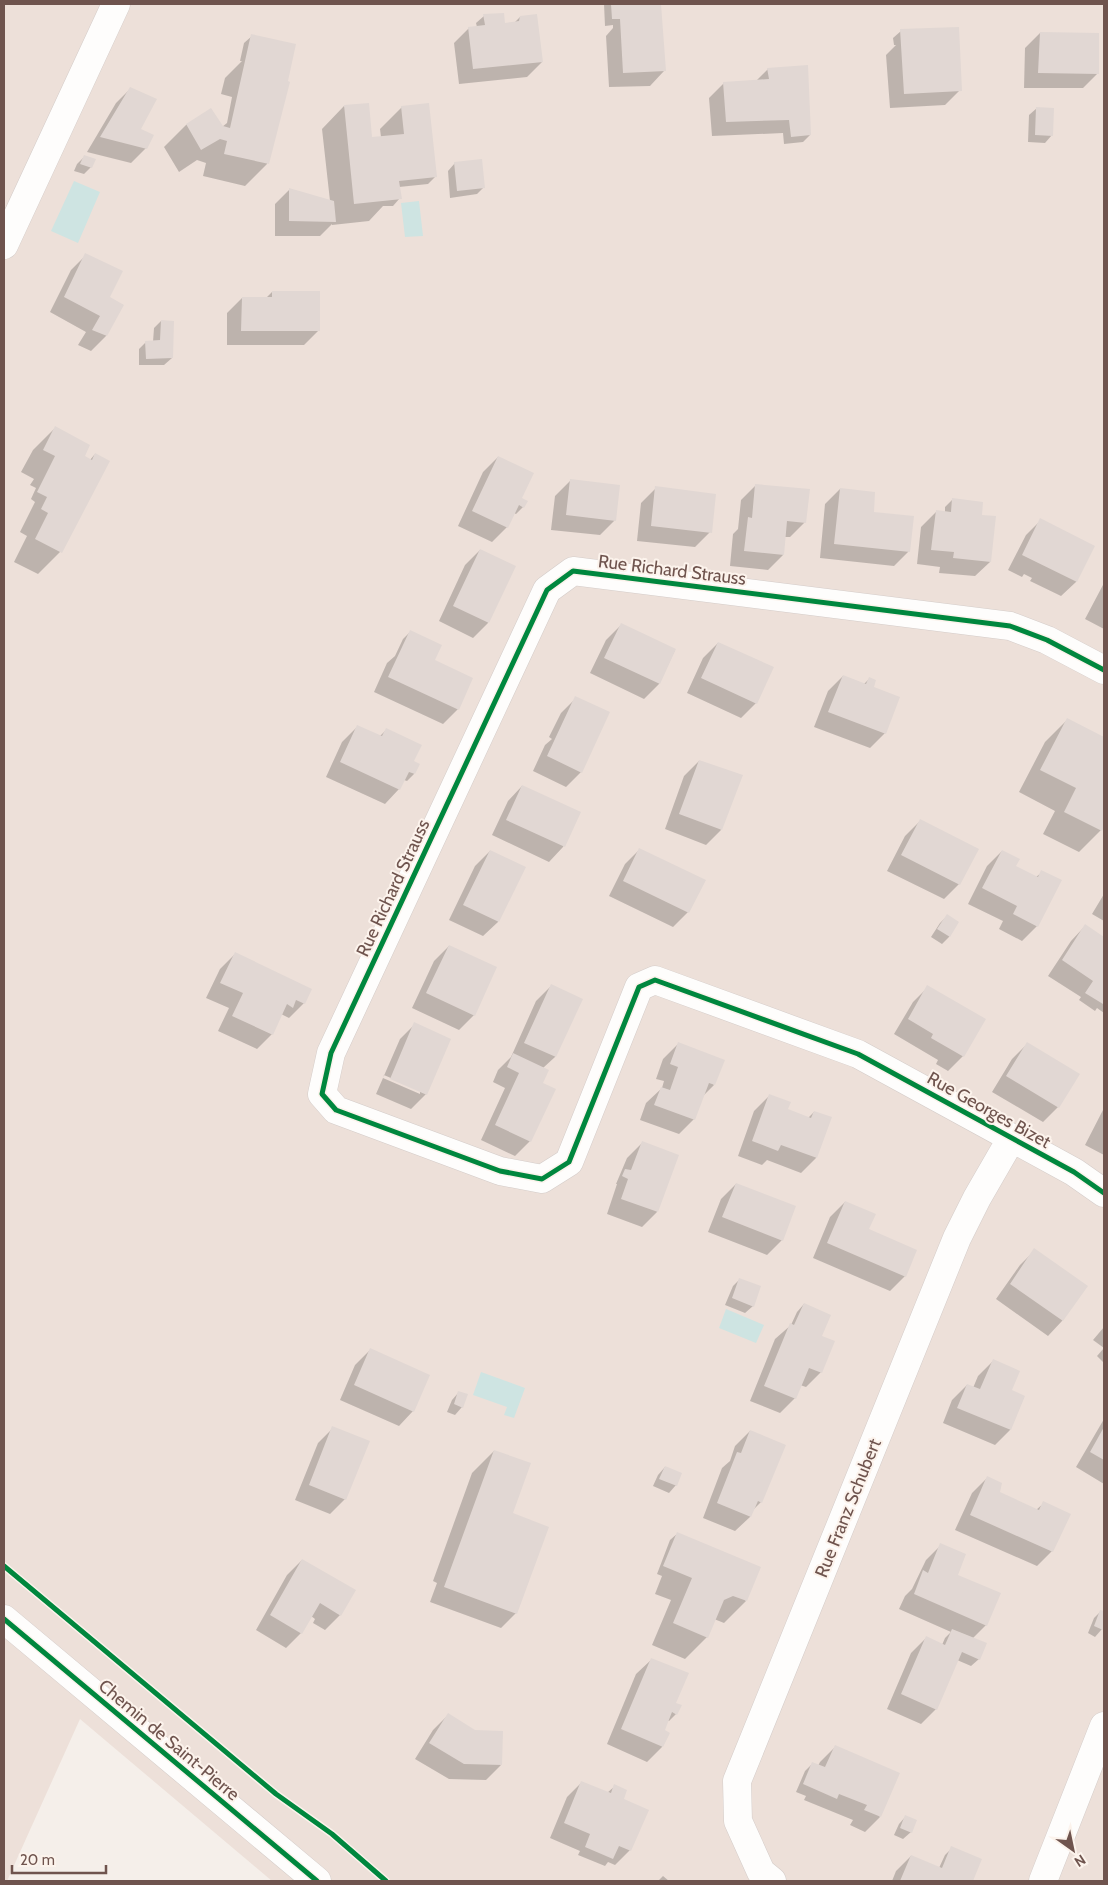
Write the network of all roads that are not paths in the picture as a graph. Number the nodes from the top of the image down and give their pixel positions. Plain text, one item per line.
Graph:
1 (116, 4) edge
2 (4, 245) edge
3 (1104, 670) edge
4 (858, 1054) joint
5 (1011, 1139) junction
6 (1104, 1193) edge
7 (4, 1619) edge
8 (1104, 1726) edge
9 (317, 1881) edge
10 (772, 1881) edge
11 (1043, 1881) edge

1 - 2 street
3 - 4 street, Rue Richard Strauss
4 - 5 street, Rue Georges Bizet
5 - 6 street, Rue Georges Bizet
5 - 10 street, Rue Franz Schubert
7 - 9 street, Chemin de Saint-Pierre
8 - 11 street

